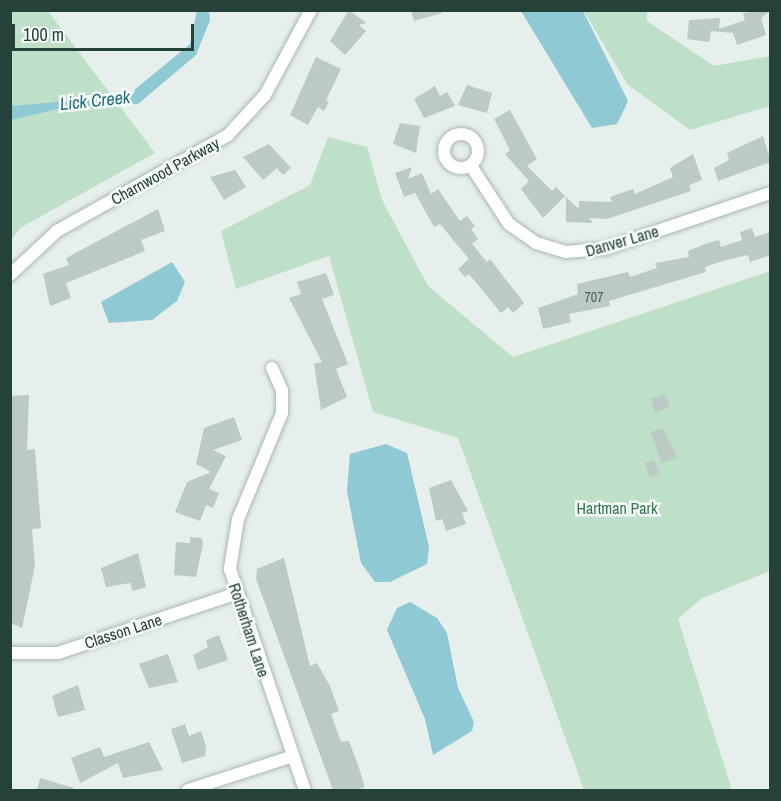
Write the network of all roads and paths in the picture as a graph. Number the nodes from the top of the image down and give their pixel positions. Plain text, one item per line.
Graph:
1 (310, 10) edge
2 (471, 166) dead end
3 (771, 193) edge
4 (10, 274) edge
5 (272, 368) dead end
6 (234, 594) junction
7 (10, 653) edge
8 (292, 756) junction
9 (188, 790) edge
10 (305, 790) edge

1 - 4 street, Charnwood Parkway
2 - 3 street, Danver Lane
5 - 6 street, Rotherham Lane
6 - 7 street, Classon Lane
6 - 8 street, Rotherham Lane
8 - 9 street
8 - 10 street, Rotherham Lane

